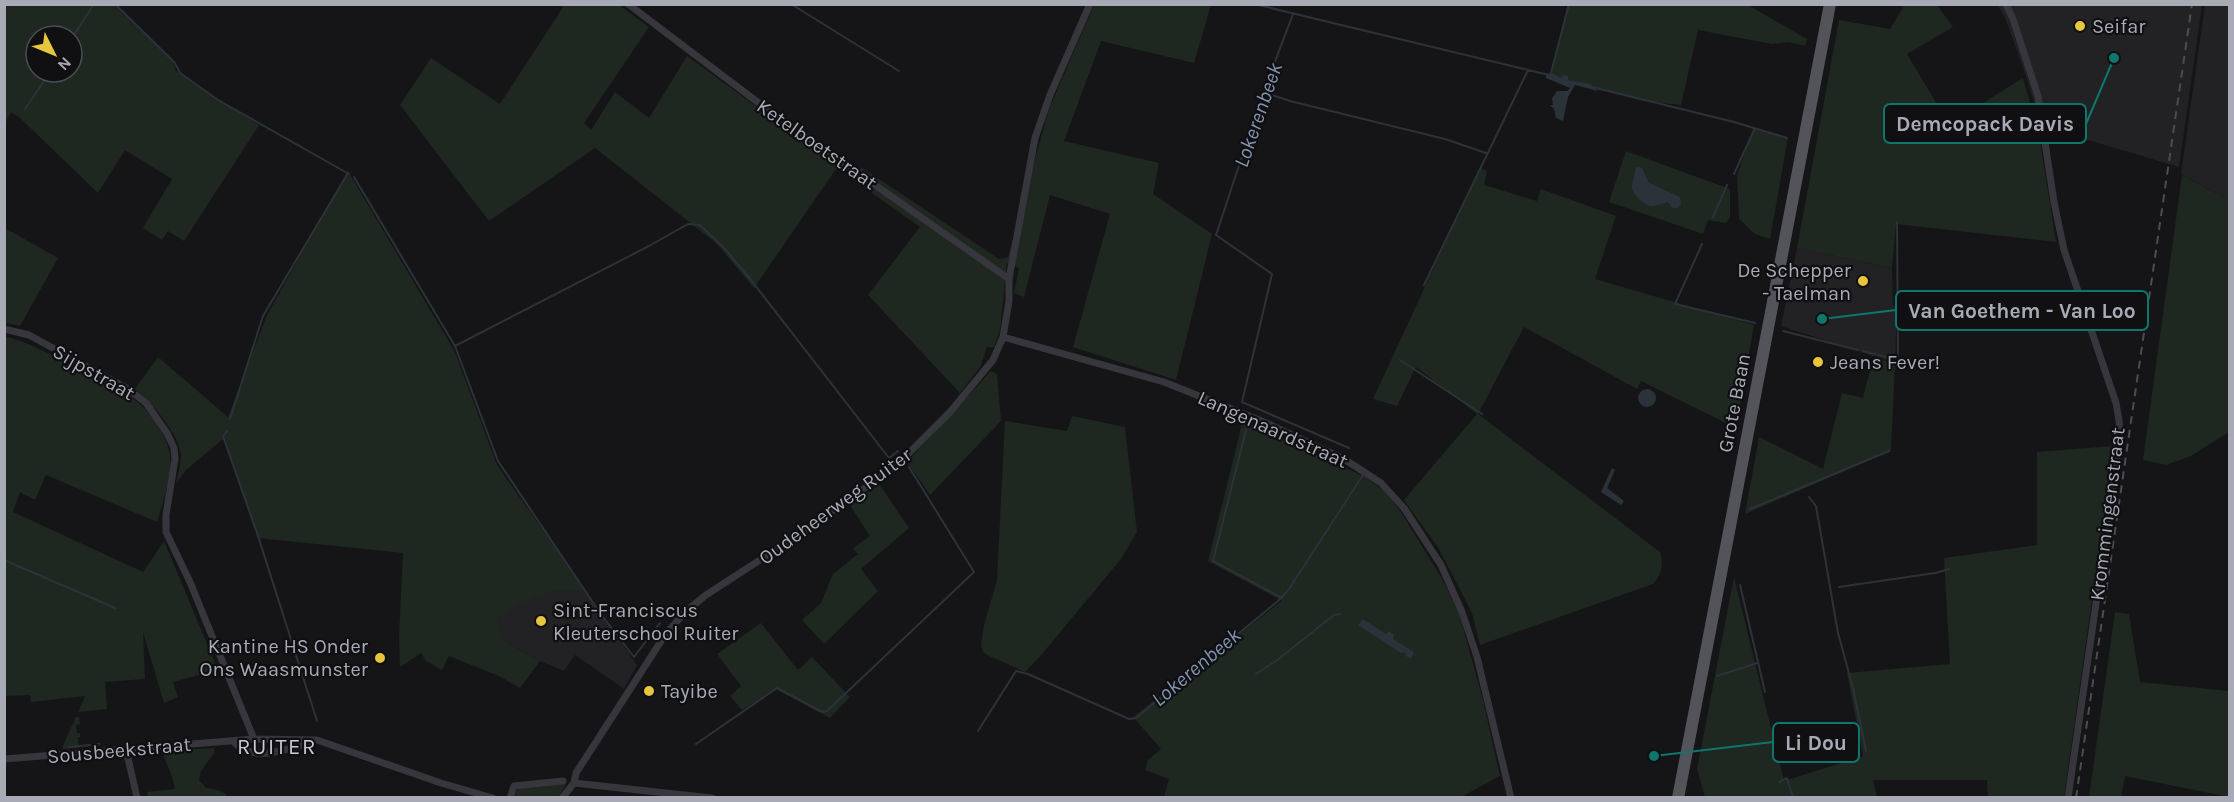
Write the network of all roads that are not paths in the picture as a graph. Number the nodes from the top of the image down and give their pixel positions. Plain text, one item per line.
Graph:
1 (628, 4) edge
2 (1090, 4) edge
3 (2006, 4) edge
4 (1829, 10) edge
5 (1009, 279) junction
6 (4, 329) edge
7 (1003, 337) junction
8 (254, 739) junction
9 (317, 740) junction
10 (233, 741) junction
11 (126, 749) junction
12 (4, 759) edge
13 (563, 781) dead end
14 (574, 783) junction
15 (137, 798) edge
16 (493, 798) edge
17 (510, 798) edge
18 (562, 798) edge
19 (712, 798) edge
20 (1511, 798) edge
21 (1678, 798) edge
22 (2068, 798) edge

1 - 5 street, Ketelboetstraat
2 - 5 street, Oudeheerweg Ruiter
3 - 22 street, Krommingenstraat
4 - 21 main road, Grote Baan
5 - 7 street, Oudeheerweg Ruiter
6 - 8 street, Sijpstraat
7 - 14 street, Oudeheerweg Ruiter
7 - 20 street, Langenaardstraat
8 - 9 street, Sousbeekstraat
8 - 10 street, Sousbeekstraat
9 - 10 street, Sousbeekstraat
9 - 16 street, Sousbeekstraat
10 - 11 street, Sousbeekstraat
11 - 12 street, Sousbeekstraat
11 - 15 street
13 - 17 street
14 - 18 street, Oudeheerweg Ruiter
14 - 19 street

